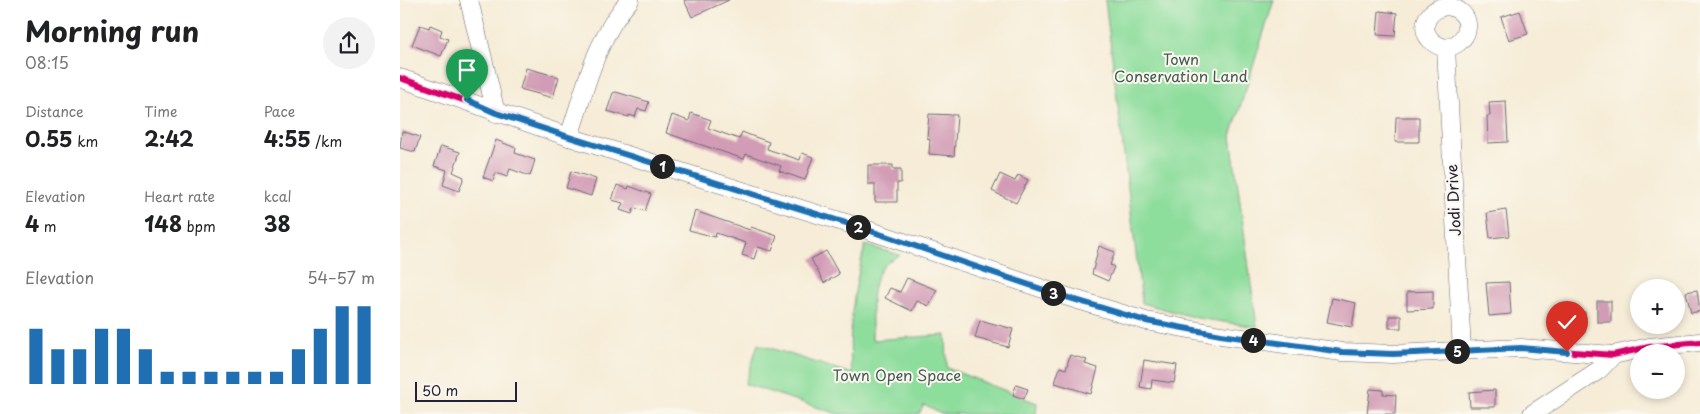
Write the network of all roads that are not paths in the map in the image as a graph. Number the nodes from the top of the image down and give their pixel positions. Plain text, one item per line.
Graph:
1 (469, 0) edge
2 (630, 0) edge
3 (1446, 48) dead end
4 (400, 78) edge
5 (496, 113) junction
6 (569, 137) junction
7 (1700, 342) edge
8 (1462, 351) junction
9 (1613, 355) junction
10 (1532, 414) edge

1 - 5 street
2 - 6 street
3 - 8 street, Jodi Drive
4 - 5 street
5 - 6 street
6 - 8 street
7 - 9 street
8 - 9 street
9 - 10 street

